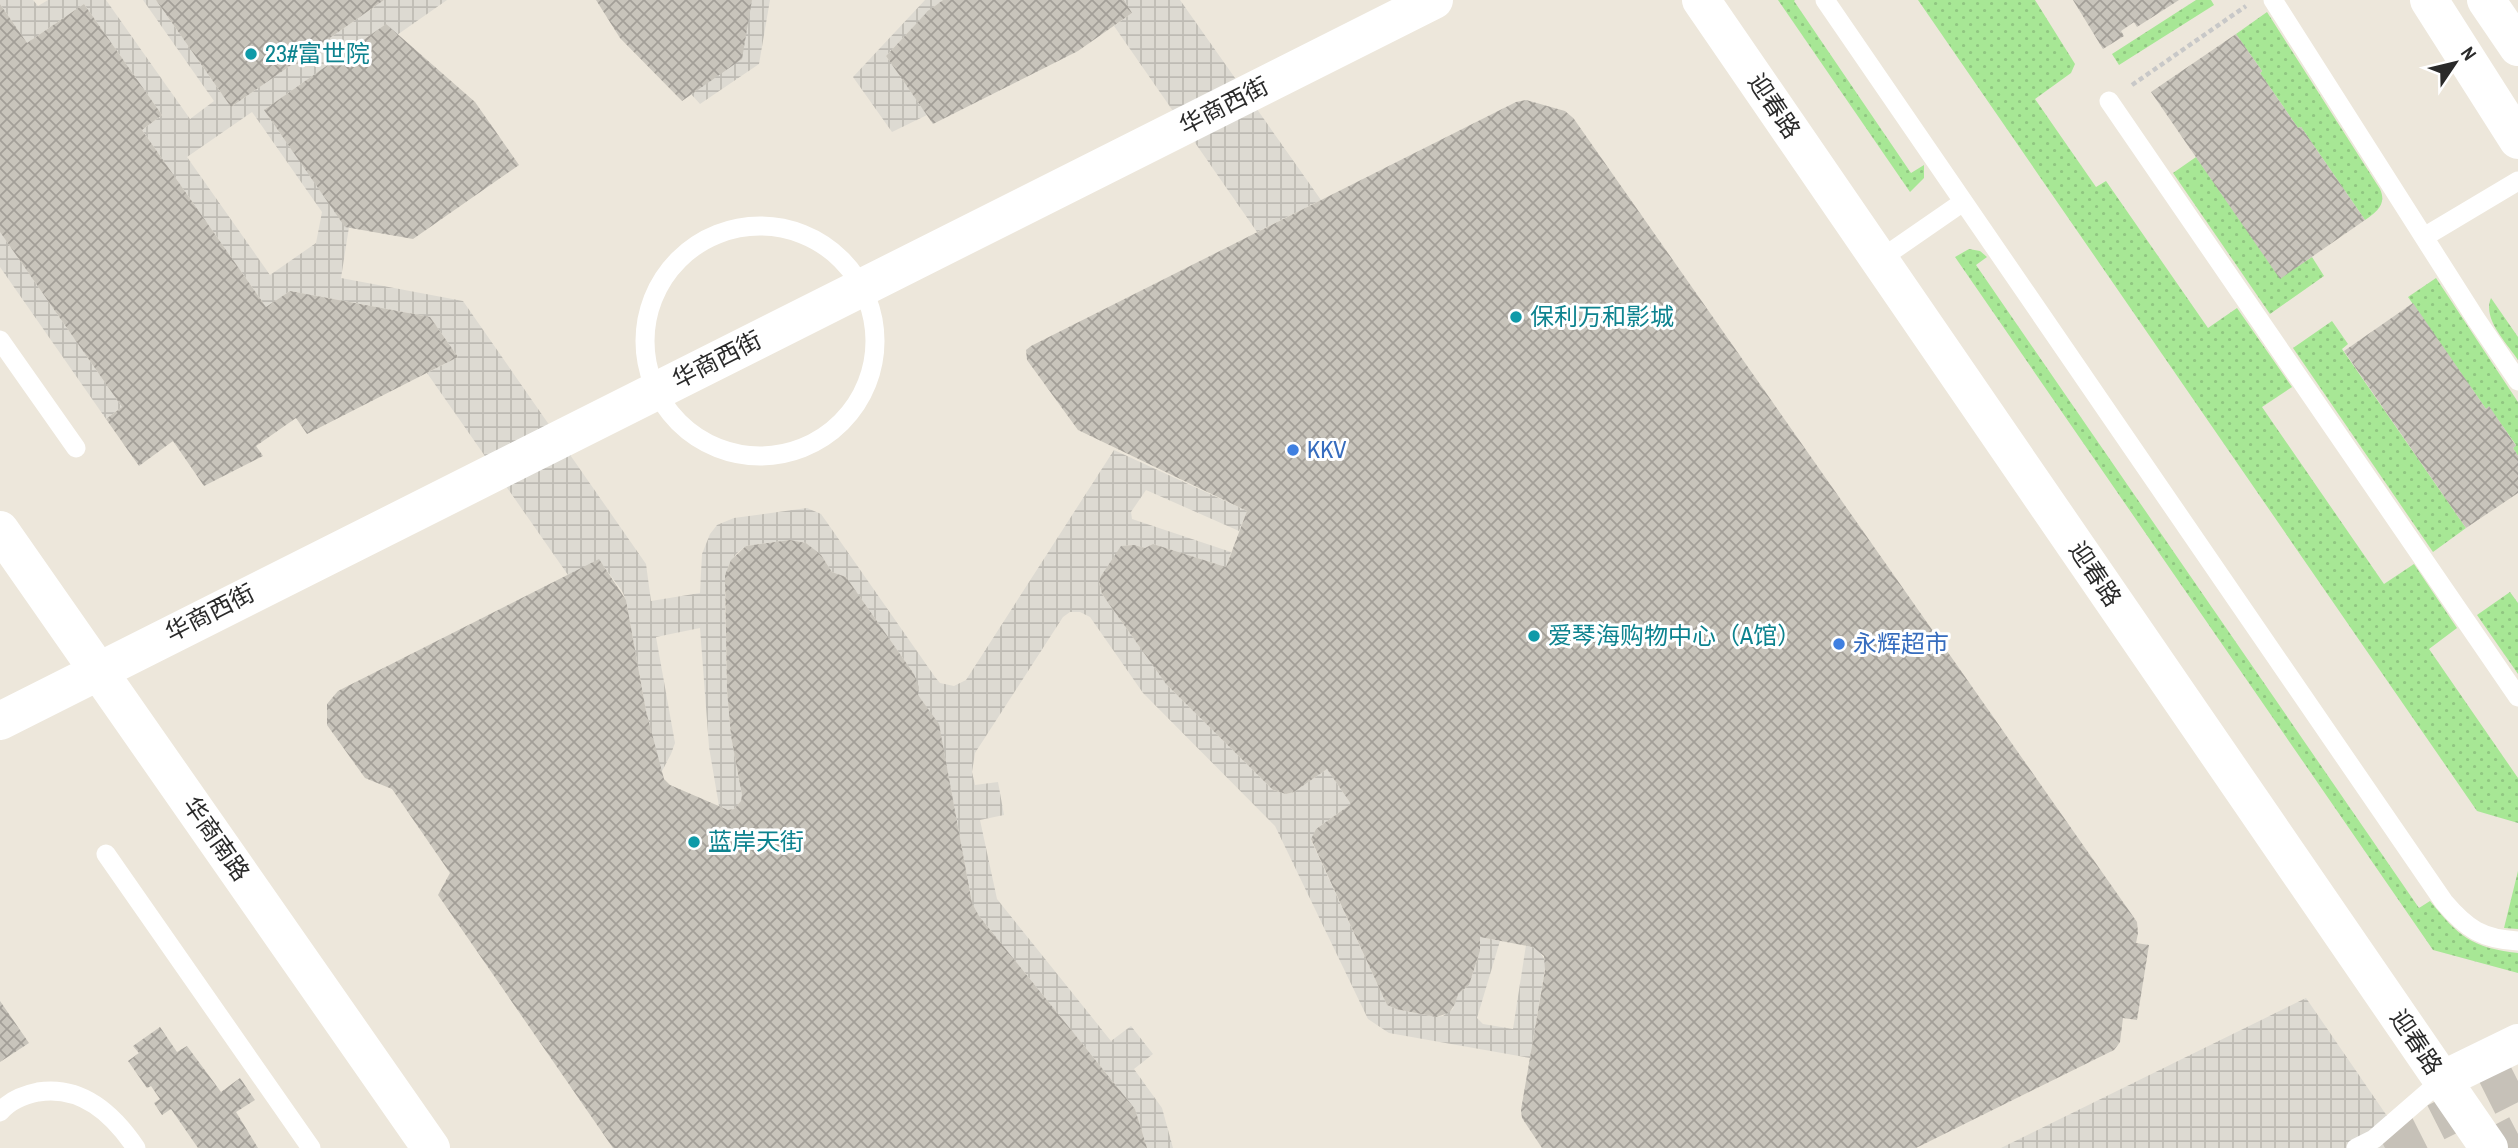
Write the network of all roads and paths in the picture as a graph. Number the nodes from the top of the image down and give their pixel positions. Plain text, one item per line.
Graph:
1 (1434, 0) edge
2 (1701, 0) edge
3 (1825, 0) edge
4 (2256, 0) edge
5 (2273, 0) edge
6 (2428, 0) edge
7 (2486, 0) edge
8 (2518, 47) edge
9 (2109, 101) joint
10 (2518, 140) edge
11 (2518, 181) edge
12 (1963, 202) junction
13 (2424, 237) junction
14 (1879, 260) junction
15 (861, 287) junction
16 (0, 340) edge
17 (2518, 381) edge
18 (656, 390) junction
19 (76, 448) dead end
20 (0, 530) edge
21 (97, 670) junction
22 (2518, 697) edge
23 (0, 721) edge
24 (106, 854) dead end
25 (2518, 941) edge
26 (2518, 1043) edge
27 (2442, 1080) junction
28 (0, 1112) edge
29 (136, 1148) edge
30 (311, 1148) edge
31 (431, 1148) edge
32 (2356, 1148) edge
33 (2489, 1148) edge

1 - 15 street, 华商西街
2 - 14 street, 迎春路
3 - 12 lane
4 - 9 path
5 - 13 lane
6 - 10 street
7 - 8 street
9 - 22 lane
11 - 13 lane
12 - 14 lane
12 - 25 lane
13 - 17 lane
14 - 27 street, 迎春路
15 - 18 street, 华商西街
15 - 18 lane
15 - 18 lane
16 - 19 lane
18 - 21 street, 华商西街
20 - 21 street, 华商南路
21 - 23 street, 华商西街
21 - 31 street, 华商南路
24 - 30 lane
26 - 27 street
27 - 32 lane
27 - 33 street, 迎春路
28 - 29 lane

